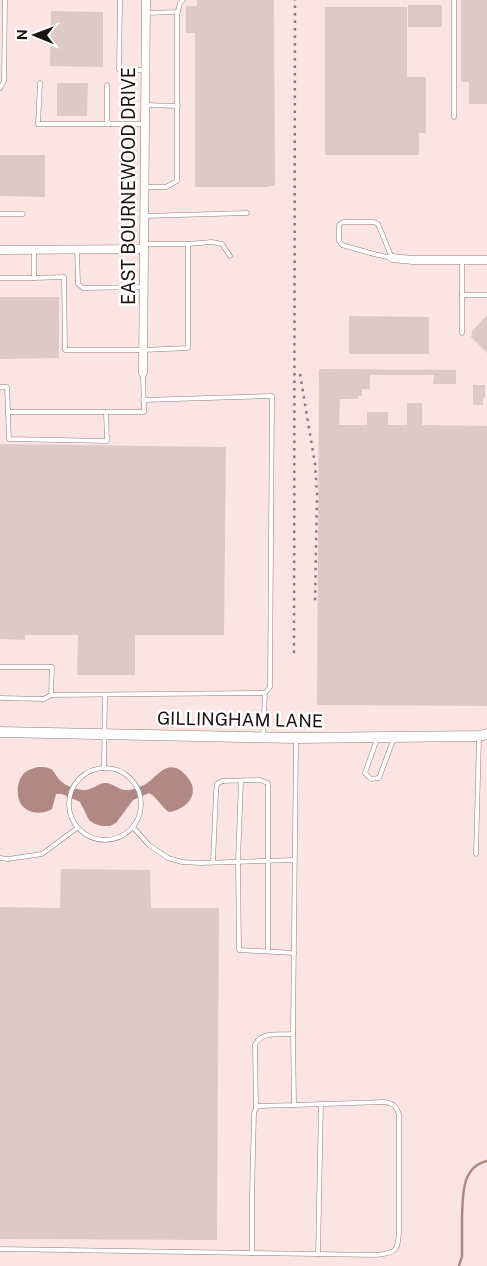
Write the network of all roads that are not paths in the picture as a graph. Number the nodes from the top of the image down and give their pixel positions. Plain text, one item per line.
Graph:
1 (5, 0) edge
2 (120, 0) edge
3 (146, 0) edge
4 (183, 0) edge
5 (454, 0) edge
6 (178, 12) junction
7 (145, 13) junction
8 (145, 70) junction
9 (40, 83) dead end
10 (107, 85) dead end
11 (0, 88) edge
12 (145, 105) junction
13 (178, 106) junction
14 (454, 117) dead end
15 (110, 124) junction
16 (144, 124) junction
17 (144, 187) junction
18 (247, 213) dead end
19 (0, 214) edge
20 (23, 214) dead end
21 (144, 216) junction
22 (188, 244) junction
23 (143, 247) junction
24 (0, 250) edge
25 (34, 250) junction
26 (77, 250) junction
27 (230, 256) dead end
28 (392, 258) junction
29 (462, 260) junction
30 (487, 260) edge
31 (0, 278) edge
32 (34, 278) junction
33 (143, 287) junction
34 (462, 295) junction
35 (487, 295) edge
36 (462, 333) dead end
37 (143, 350) junction
38 (143, 373) joint
39 (0, 388) edge
40 (143, 400) junction
41 (8, 412) junction
42 (106, 412) junction
43 (0, 667) edge
44 (265, 693) junction
45 (51, 695) junction
46 (105, 695) junction
47 (0, 698) edge
48 (0, 732) edge
49 (104, 734) junction
50 (484, 736) edge
51 (263, 737) junction
52 (378, 737) junction
53 (394, 737) junction
54 (296, 738) junction
55 (104, 768) junction
56 (241, 781) junction
57 (133, 827) junction
58 (77, 828) junction
59 (476, 854) dead end
60 (0, 858) edge
61 (268, 860) junction
62 (294, 860) junction
63 (238, 861) junction
64 (213, 862) junction
65 (268, 951) junction
66 (294, 953) junction
67 (293, 1034) junction
68 (321, 1104) junction
69 (294, 1105) junction
70 (256, 1108) junction
71 (0, 1249) edge
72 (252, 1253) junction
73 (318, 1254) junction

1 - 11 lane
2 - 8 lane
3 - 7 street, EAST BOURNEWOOD DRIVE
4 - 6 lane
5 - 14 lane
6 - 7 lane
6 - 13 lane
7 - 8 street, EAST BOURNEWOOD DRIVE
8 - 12 street, EAST BOURNEWOOD DRIVE
9 - 15 lane
10 - 15 lane
12 - 13 lane
12 - 16 street, EAST BOURNEWOOD DRIVE
13 - 17 lane
15 - 16 lane
16 - 17 street, EAST BOURNEWOOD DRIVE
17 - 21 street, EAST BOURNEWOOD DRIVE
18 - 21 lane
19 - 20 lane
21 - 23 street, EAST BOURNEWOOD DRIVE
22 - 23 lane
22 - 27 lane
22 - 37 lane
23 - 26 street
23 - 33 street, EAST BOURNEWOOD DRIVE
24 - 25 street
25 - 26 street
25 - 32 lane
26 - 33 lane
28 - 28 lane
28 - 29 street
29 - 30 street
29 - 34 lane
31 - 32 lane
32 - 37 lane
33 - 37 street, EAST BOURNEWOOD DRIVE
34 - 35 lane
34 - 36 lane
37 - 38 street, EAST BOURNEWOOD DRIVE
38 - 40 lane
39 - 41 lane
40 - 42 lane
40 - 44 lane
41 - 42 lane
41 - 42 lane
43 - 45 lane
44 - 46 lane
44 - 51 lane
45 - 46 lane
45 - 47 lane
46 - 49 lane
48 - 49 street, GILLINGHAM LANE
49 - 51 street, GILLINGHAM LANE
49 - 55 lane
50 - 53 street, GILLINGHAM LANE
50 - 59 lane
51 - 54 street, GILLINGHAM LANE
52 - 53 street, GILLINGHAM LANE
52 - 53 lane
52 - 54 street, GILLINGHAM LANE
54 - 62 lane
55 - 57 lane
55 - 58 lane
56 - 61 lane
56 - 63 lane
56 - 64 lane
57 - 58 lane
57 - 64 lane
58 - 60 lane
61 - 62 lane
61 - 63 lane
61 - 65 lane
62 - 66 lane
63 - 64 lane
63 - 65 lane
65 - 66 lane
66 - 67 lane
67 - 69 lane
67 - 70 lane
68 - 69 lane
68 - 73 lane
68 - 73 lane
69 - 70 lane
70 - 72 lane
71 - 72 lane
72 - 73 lane

